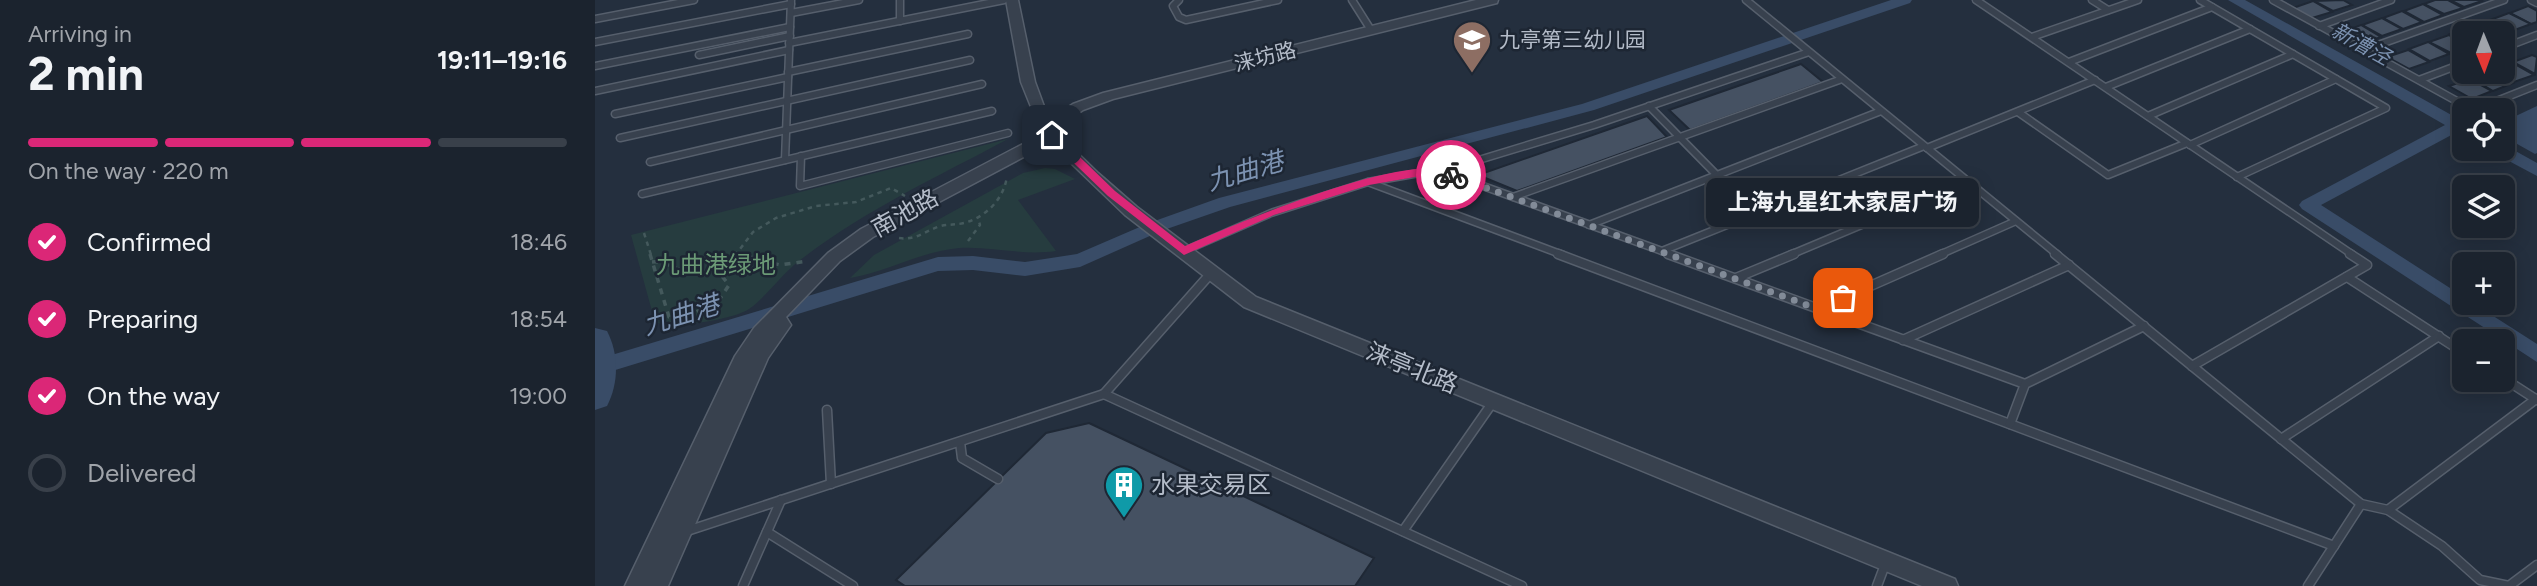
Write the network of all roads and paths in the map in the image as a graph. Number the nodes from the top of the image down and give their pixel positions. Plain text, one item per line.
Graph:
1 (694, 0) edge
2 (859, 0) edge
3 (900, 0) edge
4 (1004, 0) edge
5 (1012, 0) edge
6 (1179, 0) edge
7 (1278, 0) edge
8 (1352, 0) edge
9 (1492, 0) edge
10 (1746, 0) edge
11 (1976, 0) edge
12 (2092, 0) edge
13 (2138, 0) edge
14 (2200, 0) edge
15 (2275, 0) edge
16 (2391, 0) edge
17 (2504, 0) edge
18 (2531, 0) edge
19 (791, 2) edge
20 (2537, 3) edge
21 (2212, 7) junction
22 (2108, 10) junction
23 (790, 13) junction
24 (595, 19) edge
25 (900, 21) junction
26 (2319, 26) junction
27 (790, 27) junction
28 (2250, 29) junction
29 (1371, 30) junction
30 (968, 34) dead end
31 (2537, 35) edge
32 (2032, 37) junction
33 (595, 42) edge
34 (789, 43) junction
35 (2515, 43) edge
36 (2364, 50) junction
37 (1808, 51) junction
38 (2293, 54) junction
39 (699, 55) dead end
40 (970, 60) dead end
41 (2069, 62) junction
42 (595, 66) edge
43 (2452, 68) edge
44 (788, 75) junction
45 (1842, 79) junction
46 (2336, 79) junction
47 (2095, 80) junction
48 (2419, 80) junction
49 (982, 85) dead end
50 (2537, 85) edge
51 (2106, 88) junction
52 (595, 91) edge
53 (2452, 98) edge
54 (2504, 98) edge
55 (787, 101) junction
56 (1649, 106) junction
57 (992, 111) dead end
58 (1881, 111) junction
59 (2018, 111) junction
60 (615, 114) dead end
61 (2148, 116) junction
62 (786, 130) junction
63 (1048, 132) junction
64 (1008, 133) dead end
65 (1680, 137) junction
66 (620, 138) dead end
67 (2189, 144) junction
68 (1925, 147) junction
69 (801, 156) junction
70 (785, 160) junction
71 (650, 162) dead end
72 (1438, 170) junction
73 (1717, 175) junction
74 (1007, 176) dead end
75 (2237, 177) junction
76 (1368, 181) junction
77 (1966, 181) junction
78 (642, 194) dead end
79 (905, 196) dead end
80 (1513, 197) junction
81 (1755, 214) junction
82 (978, 218) junction
83 (2016, 221) junction
84 (1589, 225) junction
85 (643, 233) dead end
86 (899, 238) dead end
87 (968, 241) dead end
88 (1177, 246) junction
89 (1661, 251) junction
90 (738, 256) junction
91 (808, 261) dead end
92 (652, 262) junction
93 (2069, 265) junction
94 (725, 266) junction
95 (1212, 272) junction
96 (2347, 277) junction
97 (1735, 278) junction
98 (1818, 309) junction
99 (776, 316) junction
100 (2144, 326) junction
101 (2439, 337) junction
102 (1903, 340) junction
103 (2452, 345) edge
104 (2192, 366) junction
105 (2025, 384) junction
106 (2515, 386) edge
107 (1104, 394) junction
108 (2536, 400) edge
109 (1493, 401) junction
110 (827, 410) dead end
111 (2010, 424) junction
112 (2281, 439) junction
113 (960, 442) junction
114 (998, 479) dead end
115 (831, 484) junction
116 (781, 500) junction
117 (2361, 504) junction
118 (2388, 510) junction
119 (1403, 531) junction
120 (681, 532) junction
121 (767, 532) junction
122 (2334, 546) junction
123 (1886, 561) junction
124 (2537, 565) edge
125 (636, 586) edge
126 (657, 586) edge
127 (743, 586) edge
128 (853, 586) edge
129 (1522, 586) edge
130 (1877, 586) edge
131 (1947, 586) edge
132 (2308, 586) edge

1 - 24 lane
2 - 23 lane
3 - 25 lane
4 - 25 lane
5 - 63 street, 涞亭北路
6 - 7 lane
8 - 29 lane
9 - 29 street, 涞坊路
10 - 37 lane
11 - 32 lane
12 - 22 lane
13 - 22 lane
14 - 21 lane
15 - 26 lane
16 - 26 lane
17 - 36 lane
18 - 20 lane
19 - 23 lane
19 - 33 lane
21 - 28 lane
21 - 41 lane
22 - 32 lane
23 - 27 lane
25 - 34 lane
26 - 36 lane
27 - 34 lane
27 - 42 lane
28 - 38 lane
28 - 51 lane
29 - 63 street, 涞坊路
30 - 44 lane
31 - 35 lane
32 - 41 lane
34 - 39 lane
34 - 44 lane
34 - 52 lane
36 - 48 lane
37 - 45 lane
37 - 56 lane
38 - 46 lane
38 - 61 lane
40 - 55 lane
41 - 47 lane
43 - 48 lane
44 - 55 lane
44 - 60 lane
45 - 58 lane
45 - 65 lane
46 - 67 lane
46 - 75 lane
47 - 51 lane
47 - 59 lane
48 - 53 lane
49 - 62 lane
50 - 54 lane
51 - 61 lane
55 - 62 lane
55 - 66 lane
56 - 65 lane
56 - 72 lane
57 - 69 lane
58 - 68 lane
58 - 73 lane
59 - 67 lane
59 - 68 lane
61 - 67 lane
62 - 70 lane
62 - 71 lane
63 - 88 street, 涞亭北路
63 - 99 street, 南池路
64 - 69 lane
65 - 73 lane
65 - 80 lane
67 - 75 lane
68 - 77 lane
68 - 81 lane
69 - 70 lane
70 - 78 lane
72 - 76 lane
72 - 80 lane
73 - 81 lane
73 - 84 lane
74 - 82 path
75 - 96 lane
76 - 88 lane
76 - 111 lane
77 - 83 lane
77 - 97 lane
79 - 90 path
80 - 84 lane
81 - 89 lane
82 - 86 path
82 - 87 path
83 - 93 lane
83 - 98 lane
84 - 89 lane
85 - 92 path
88 - 95 street, 涞亭北路
89 - 97 lane
90 - 91 path
90 - 94 path
92 - 94 path
92 - 94 path
93 - 100 lane
93 - 102 lane
95 - 107 lane
95 - 109 street, 涞亭北路
96 - 101 lane
96 - 104 lane
97 - 98 lane
98 - 102 lane
99 - 120 street, 南池路
99 - 125 street, 南池路
100 - 104 lane
100 - 105 lane
101 - 103 lane
101 - 112 lane
102 - 105 lane
104 - 112 lane
105 - 111 lane
106 - 108 lane
107 - 113 lane
107 - 119 lane
108 - 118 lane
109 - 119 lane
109 - 123 street, 涞亭北路
110 - 115 lane
111 - 122 lane
112 - 117 lane
113 - 114 lane
113 - 115 lane
115 - 116 lane
116 - 120 lane
116 - 121 lane
117 - 118 lane
117 - 122 lane
118 - 124 lane
119 - 129 lane
120 - 126 street, 南池路
121 - 127 lane
121 - 128 lane
122 - 132 lane
123 - 130 lane
123 - 131 street, 涞亭北路

